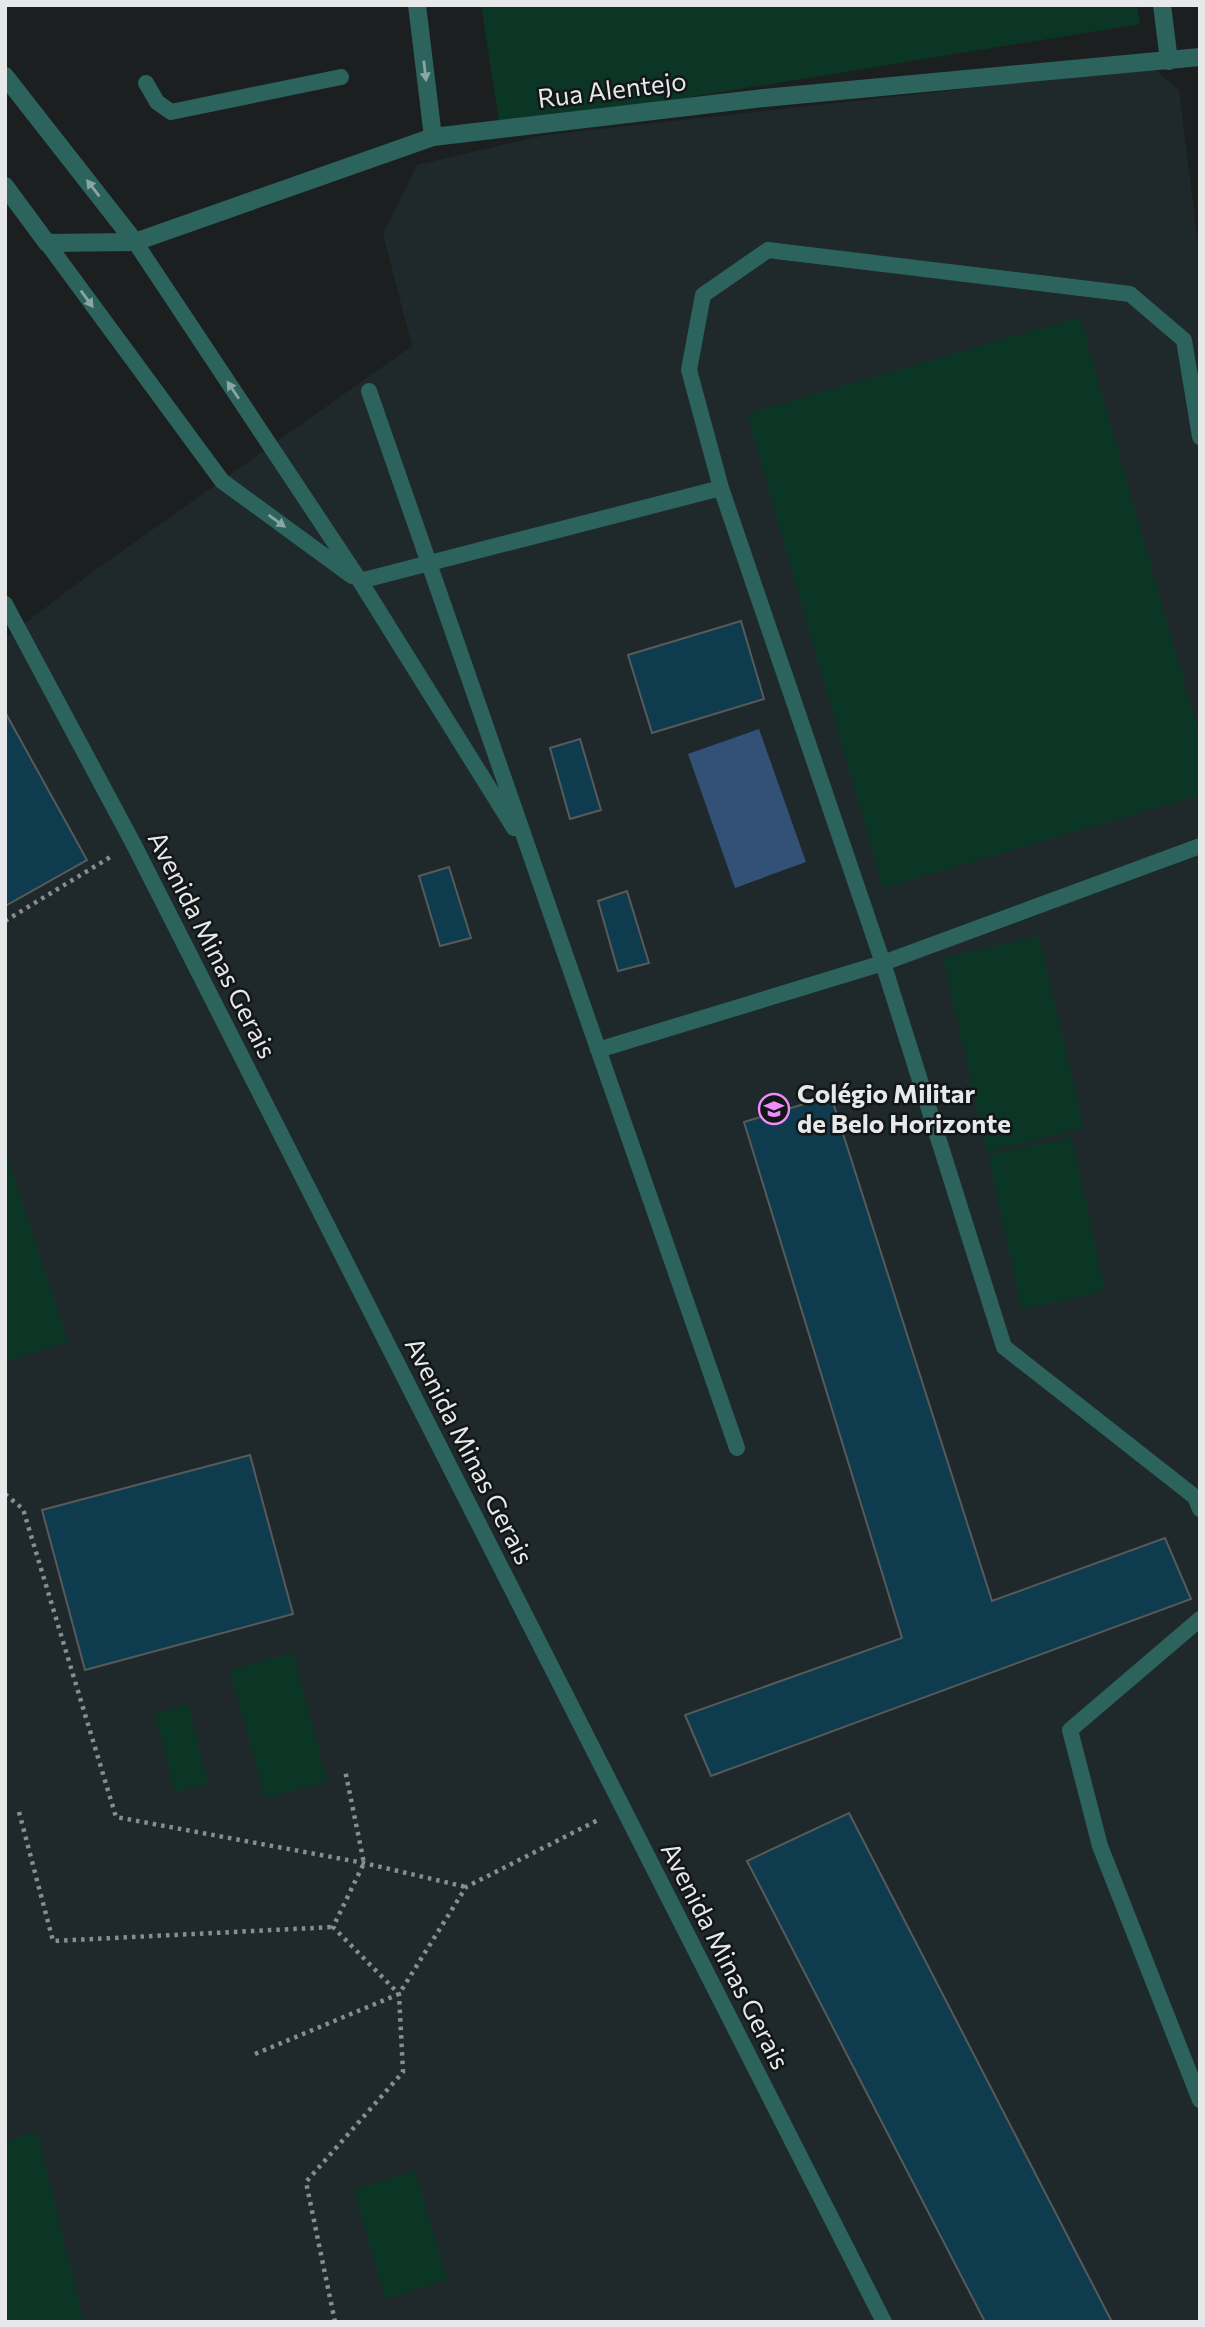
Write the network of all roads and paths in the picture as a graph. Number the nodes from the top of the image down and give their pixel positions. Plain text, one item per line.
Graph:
1 (417, 5) edge
2 (1162, 5) edge
3 (1200, 57) edge
4 (1170, 61) junction
5 (5, 76) edge
6 (341, 77) dead end
7 (146, 83) dead end
8 (433, 137) junction
9 (5, 186) edge
10 (135, 242) junction
11 (47, 243) junction
12 (369, 391) dead end
13 (1200, 436) edge
14 (722, 488) junction
15 (429, 564) junction
16 (360, 581) junction
17 (5, 604) edge
18 (133, 844) junction
19 (1200, 846) edge
20 (530, 853) junction
21 (5, 921) edge
22 (883, 963) junction
23 (598, 1050) junction
24 (737, 1448) dead end
25 (5, 1494) edge
26 (1200, 1509) edge
27 (1200, 1619) edge
28 (345, 1770) dead end
29 (622, 1807) junction
30 (19, 1812) dead end
31 (364, 1863) junction
32 (466, 1886) junction
33 (333, 1927) junction
34 (399, 1994) junction
35 (255, 2054) dead end
36 (1200, 2100) edge
37 (335, 2322) edge
38 (884, 2322) edge

1 -> 8 street
2 - 4 street
3 - 4 street, Rua Alentejo
4 - 8 street, Rua Alentejo
10 -> 5 street
6 - 7 lane
8 - 10 street, Rua Alentejo
9 - 11 street
10 - 11 street, Rua Alentejo
16 -> 10 lane
11 -> 16 lane
12 - 15 lane
13 - 14 lane
14 - 15 lane
14 - 22 lane
15 - 16 lane
15 - 20 lane
16 - 20 lane
17 - 18 lane, Avenida Minas Gerais
18 - 21 path
18 - 29 lane, Avenida Minas Gerais
19 - 22 lane
20 - 23 lane
22 - 23 lane
22 - 26 lane
23 - 24 lane
25 - 31 path
27 - 36 lane
28 - 31 path
29 - 32 path
29 - 38 lane, Avenida Minas Gerais
30 - 33 path
31 - 32 path
31 - 33 path
32 - 34 path
33 - 34 path
34 - 35 path
34 - 37 path

